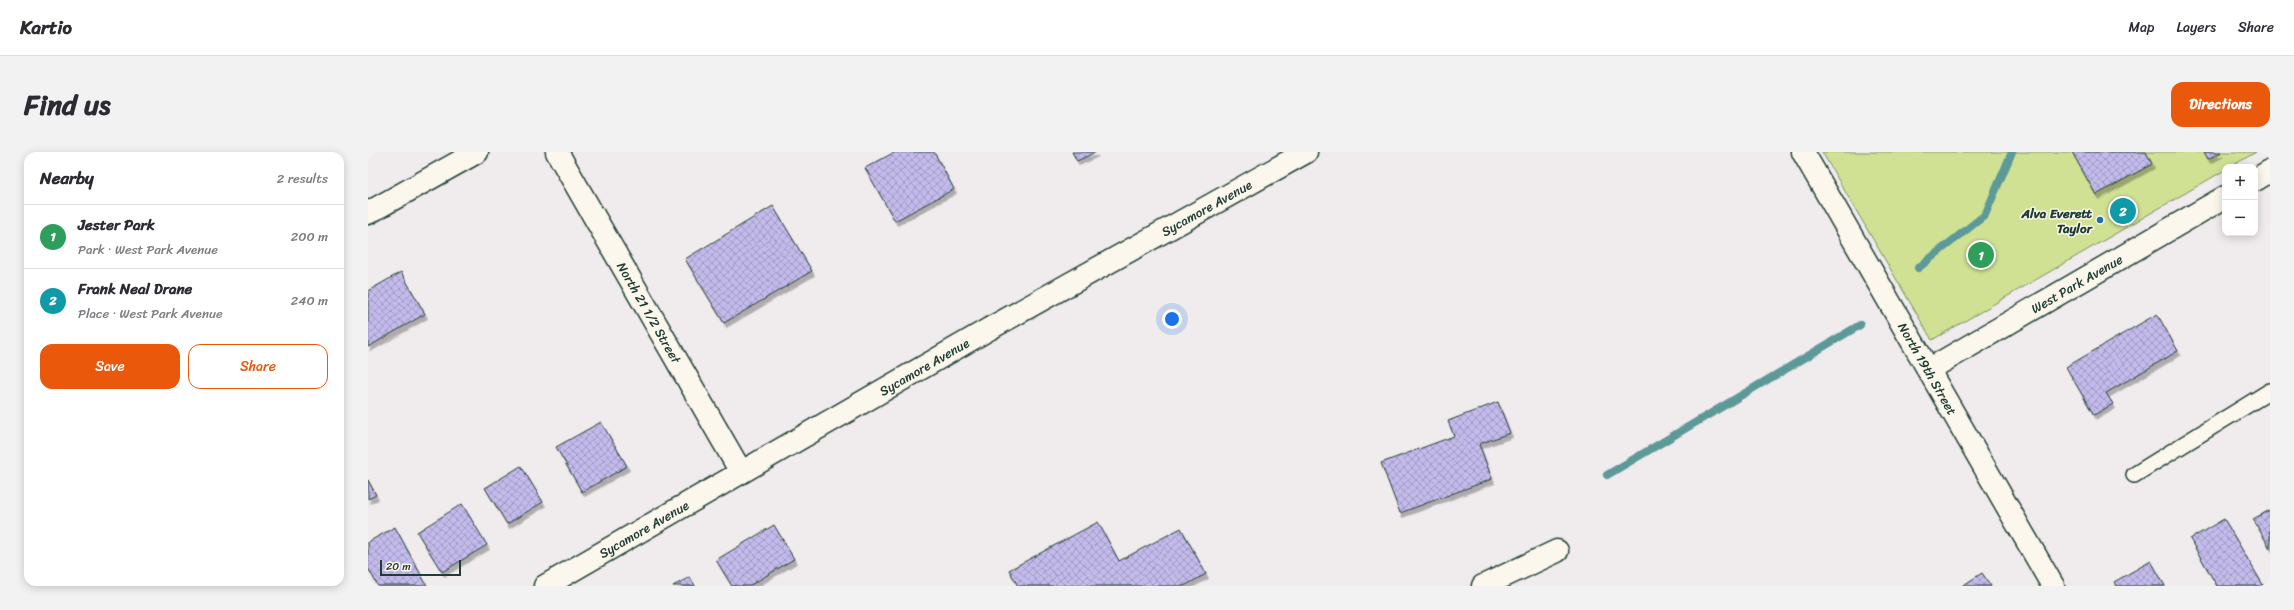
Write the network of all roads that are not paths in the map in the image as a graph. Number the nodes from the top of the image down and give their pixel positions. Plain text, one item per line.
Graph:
1 (477, 152) edge
2 (557, 152) edge
3 (1306, 152) edge
4 (1803, 152) edge
5 (2270, 171) edge
6 (2258, 178) edge
7 (2222, 199) edge
8 (368, 213) edge
9 (1928, 370) junction
10 (2270, 391) edge
11 (741, 472) junction
12 (2134, 475) dead end
13 (1557, 551) dead end
14 (545, 586) edge
15 (1483, 586) edge
16 (2053, 586) edge

1 - 8 street
2 - 11 street, North 21 1/2 Street
3 - 11 street, Sycamore Avenue
4 - 9 street, North 19th Street
5 - 6 street
7 - 9 street, West Park Avenue
9 - 16 street, North 19th Street
10 - 12 lane
11 - 14 street, Sycamore Avenue
13 - 15 street

